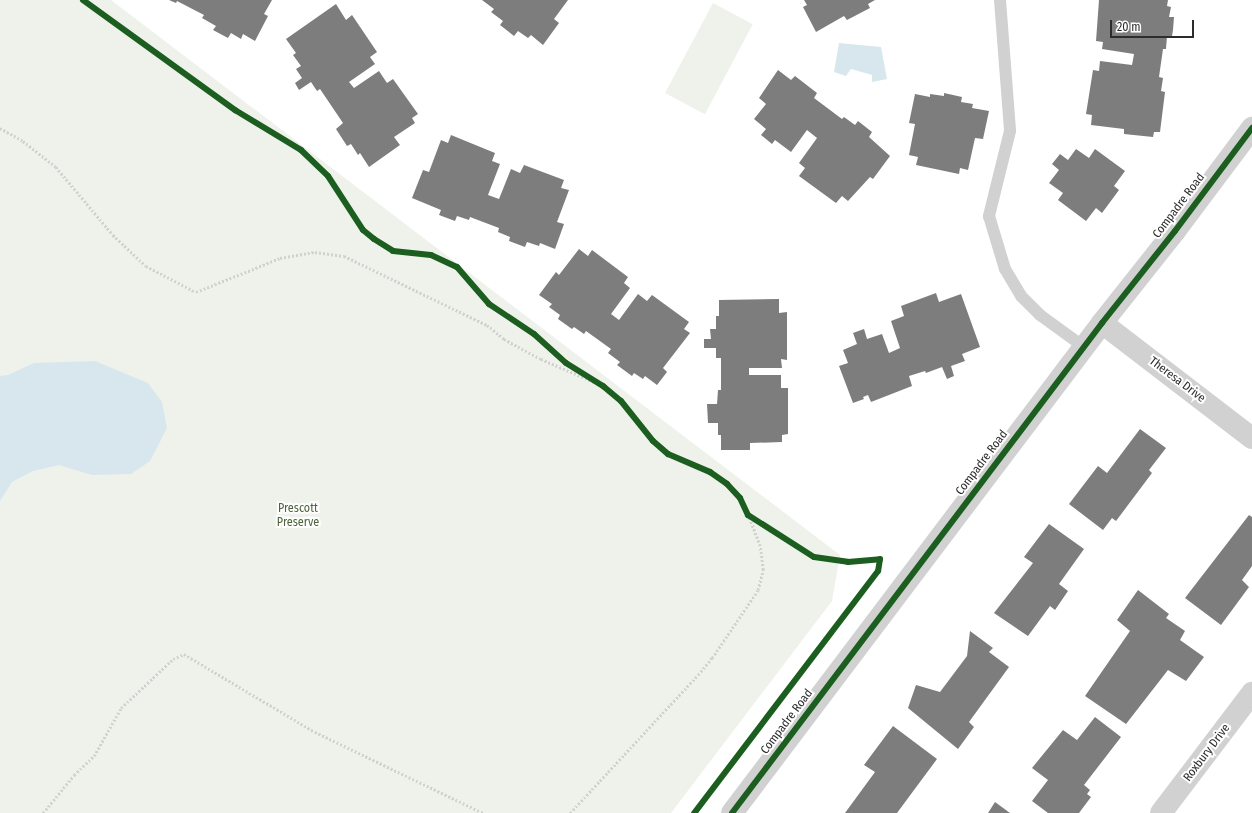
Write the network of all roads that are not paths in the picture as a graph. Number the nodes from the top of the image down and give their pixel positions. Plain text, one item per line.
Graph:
1 (1000, 0) edge
2 (1252, 128) edge
3 (1102, 323) junction
4 (1084, 347) junction
5 (1252, 438) edge
6 (1252, 693) edge
7 (732, 813) edge
8 (1161, 813) edge

1 - 4 lane
2 - 3 street, Compadre Road
3 - 4 street, Compadre Road
3 - 5 street, Theresa Drive
4 - 7 street, Compadre Road
6 - 8 street, Roxbury Drive

